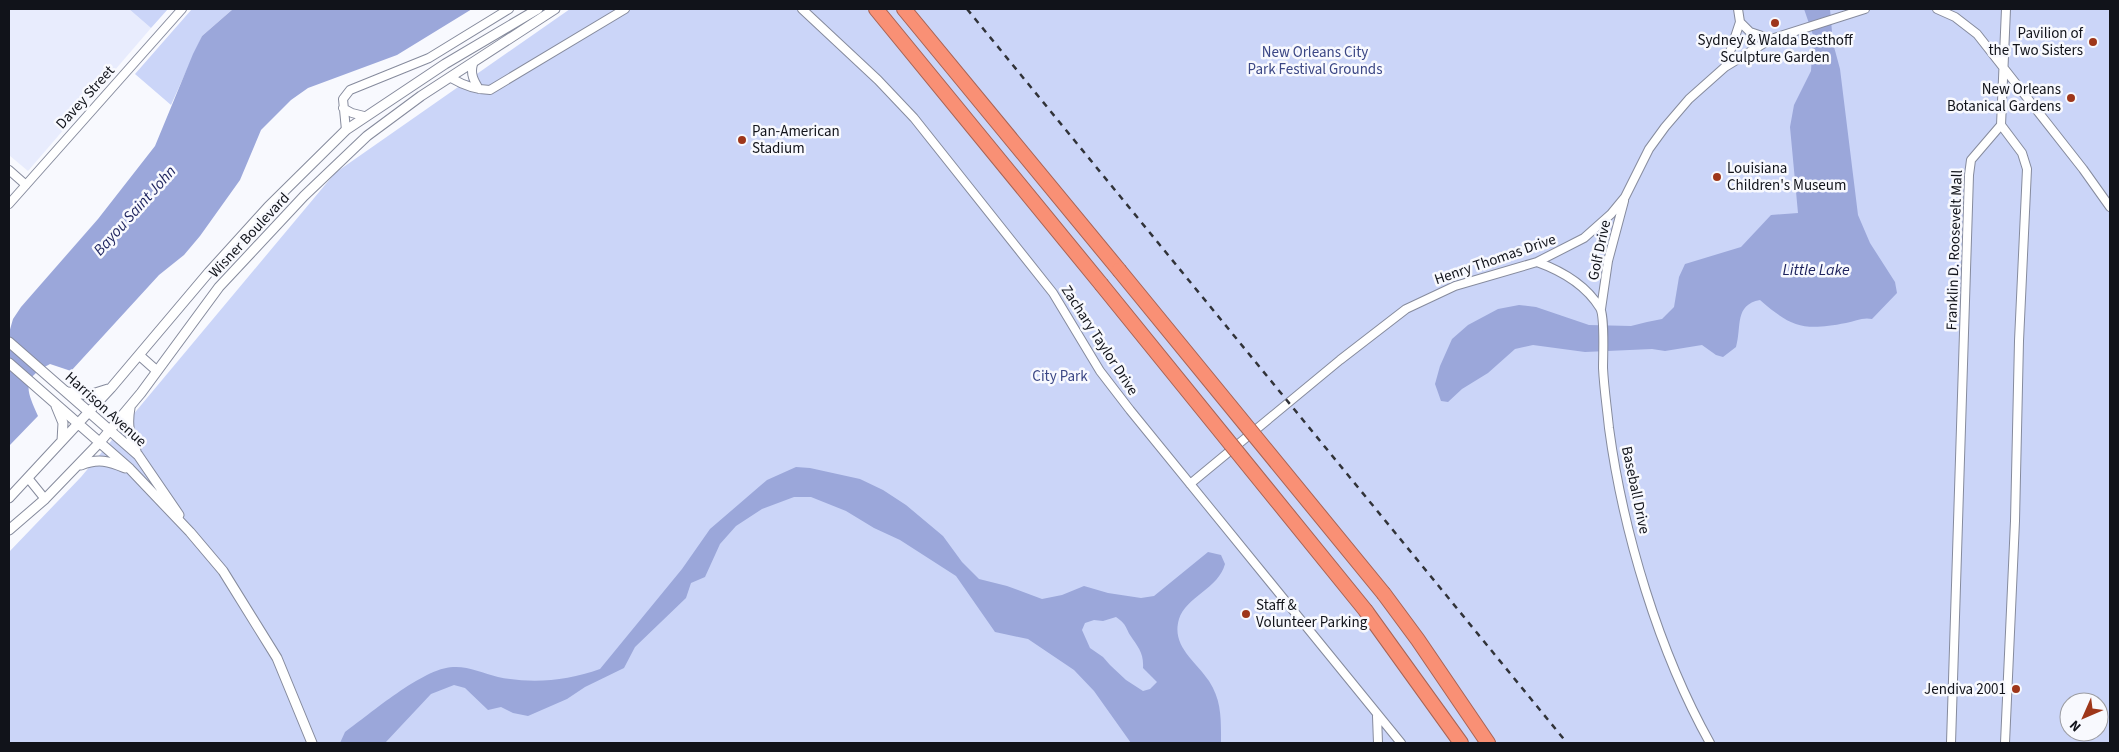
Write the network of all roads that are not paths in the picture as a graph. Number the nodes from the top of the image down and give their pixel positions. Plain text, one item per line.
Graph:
1 (182, 9) edge
2 (509, 9) edge
3 (538, 9) edge
4 (555, 9) edge
5 (624, 9) edge
6 (802, 9) edge
7 (876, 9) edge
8 (904, 9) edge
9 (1738, 9) edge
10 (1865, 9) edge
11 (1937, 9) edge
12 (2006, 9) edge
13 (1740, 22) junction
14 (1771, 39) junction
15 (473, 64) junction
16 (1726, 66) junction
17 (2003, 67) junction
18 (451, 78) junction
19 (479, 89) junction
20 (343, 108) junction
21 (364, 116) junction
22 (2001, 125) junction
23 (346, 130) junction
24 (9, 170) edge
25 (292, 183) junction
26 (26, 184) junction
27 (304, 196) junction
28 (1625, 197) junction
29 (9, 204) edge
30 (2110, 207) edge
31 (1538, 262) junction
32 (1601, 309) junction
33 (9, 342) edge
34 (139, 355) junction
35 (9, 362) edge
36 (157, 371) junction
37 (111, 388) junction
38 (66, 391) junction
39 (55, 403) junction
40 (131, 405) junction
41 (90, 412) junction
42 (79, 424) junction
43 (110, 429) junction
44 (62, 441) junction
45 (100, 442) junction
46 (138, 456) junction
47 (77, 467) junction
48 (130, 470) junction
49 (28, 478) junction
50 (1190, 484) junction
51 (9, 498) edge
52 (45, 499) junction
53 (9, 530) edge
54 (190, 532) junction
55 (1377, 716) junction
56 (312, 743) edge
57 (1378, 743) edge
58 (1401, 743) edge
59 (1461, 743) edge
60 (1488, 743) edge
61 (1710, 743) edge
62 (1951, 743) edge
63 (2005, 743) edge

1 - 26 street, Davey Street
2 - 20 street
3 - 21 street, Wisner Boulevard
4 - 15 street, Wisner Boulevard
5 - 19 street
6 - 50 street, Zachary Taylor Drive
7 - 59 highway, bridge
8 - 60 highway, bridge
9 - 13 street
10 - 14 street, Henry Thomas Drive
11 - 17 street
12 - 17 street
13 - 14 street
13 - 16 street
14 - 16 street, Henry Thomas Drive
15 - 18 street, Wisner Boulevard
15 - 19 street
16 - 28 street, Henry Thomas Drive
17 - 22 street
17 - 30 street
18 - 19 street
18 - 27 street, Wisner Boulevard
20 - 21 street
20 - 23 street
21 - 23 street, Wisner Boulevard
22 - 62 street, Franklin D. Roosevelt Mall
22 - 63 street
23 - 25 street, Wisner Boulevard
24 - 26 street
25 - 27 street
25 - 34 street, Wisner Boulevard
26 - 29 street, Davey Street
27 - 36 street, Wisner Boulevard
28 - 31 street, Henry Thomas Drive
28 - 32 street, Golf Drive
31 - 32 street
31 - 50 street, Henry Thomas Drive
32 - 61 street, Baseball Drive
33 - 38 street, Harrison Avenue
34 - 36 street
34 - 37 street, Wisner Boulevard
35 - 39 street, Harrison Avenue
36 - 40 street, Wisner Boulevard
37 - 38 street
37 - 41 street, Wisner Boulevard
38 - 41 street, Harrison Avenue
39 - 42 street, Harrison Avenue
39 - 44 street
40 - 43 street, Wisner Boulevard
40 - 46 street
41 - 42 street, Wisner Boulevard
41 - 43 street, Harrison Avenue
42 - 44 street, Wisner Boulevard
42 - 45 street, Harrison Avenue
43 - 45 street, Wisner Boulevard
43 - 46 street, Harrison Avenue
44 - 49 street, Wisner Boulevard
45 - 47 street, Wisner Boulevard
45 - 48 street, Harrison Avenue
46 - 54 street, Harrison Avenue
47 - 48 street
47 - 52 street, Wisner Boulevard
48 - 54 street, Harrison Avenue
49 - 51 street, Wisner Boulevard
49 - 52 street
50 - 55 street, Zachary Taylor Drive
52 - 53 street, Wisner Boulevard
54 - 56 street, Harrison Avenue
55 - 57 street
55 - 58 street, Zachary Taylor Drive

